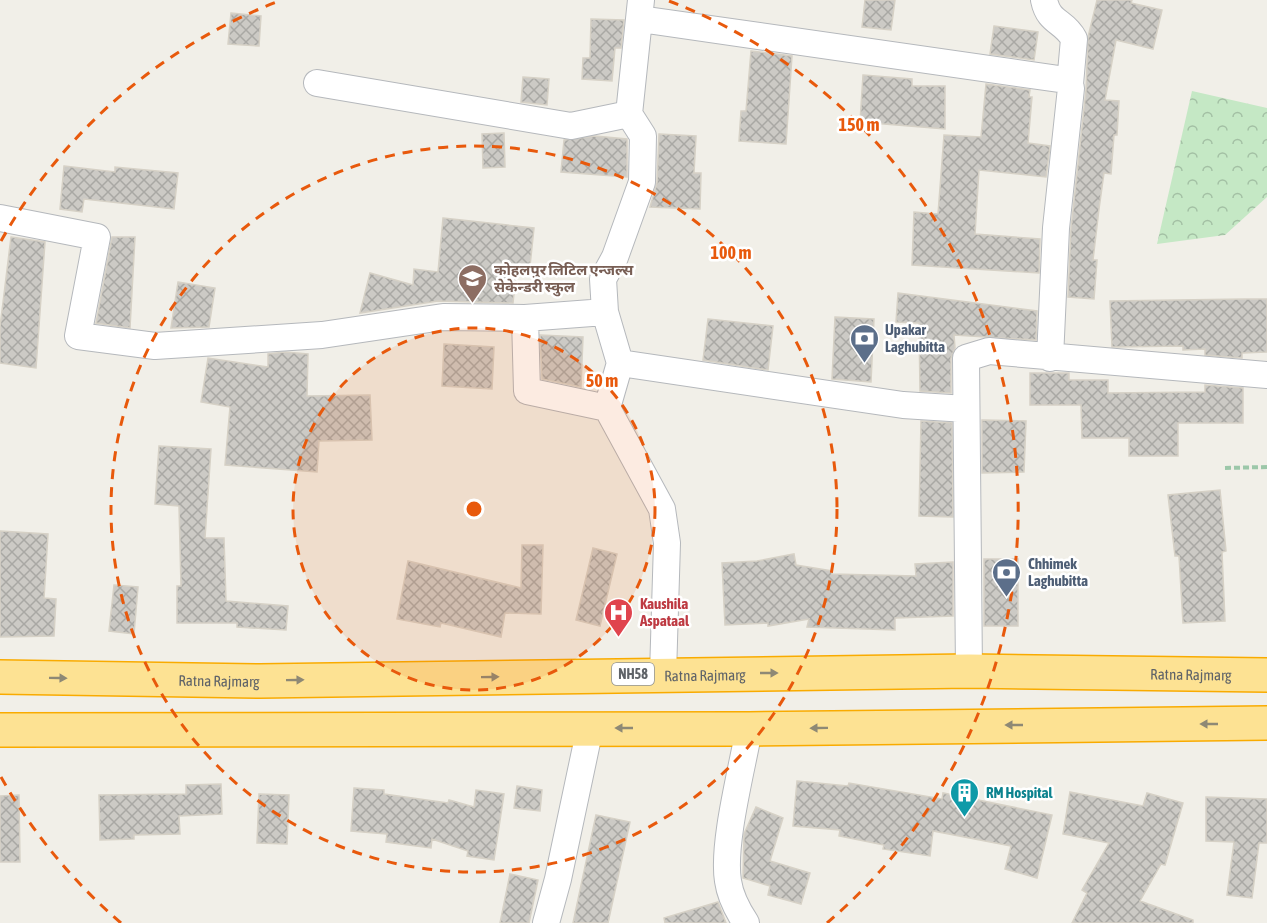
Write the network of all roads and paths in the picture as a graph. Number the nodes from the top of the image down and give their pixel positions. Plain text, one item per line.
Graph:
1 (1044, 0) edge
2 (640, 10) edge
3 (317, 83) dead end
4 (1070, 84) junction
5 (628, 114) junction
6 (0, 218) edge
7 (605, 312) junction
8 (525, 318) junction
9 (1050, 358) junction
10 (620, 363) junction
11 (1267, 375) edge
12 (607, 408) junction
13 (966, 409) junction
14 (1267, 467) edge
15 (1225, 468) dead end
16 (969, 671) junction
17 (663, 674) junction
18 (1267, 675) edge
19 (0, 677) edge
20 (1267, 723) edge
21 (590, 728) junction
22 (749, 729) junction
23 (0, 730) edge
24 (546, 923) edge
25 (746, 923) edge

1 - 4 street
2 - 4 street
2 - 5 street
3 - 5 street
4 - 9 street
5 - 7 street
6 - 8 street
7 - 8 street
7 - 10 street
8 - 12 street
9 - 11 street
9 - 13 street
10 - 12 street
10 - 13 street
12 - 17 street
13 - 16 street
14 - 15 path
17 -> 16 highway, Ratna Rajmarg / NH58
16 - 18 highway, Ratna Rajmarg / NH58
19 -> 17 highway, Ratna Rajmarg / NH58
20 -> 22 highway
22 -> 21 highway
21 - 23 highway
21 - 24 street
22 - 25 street

